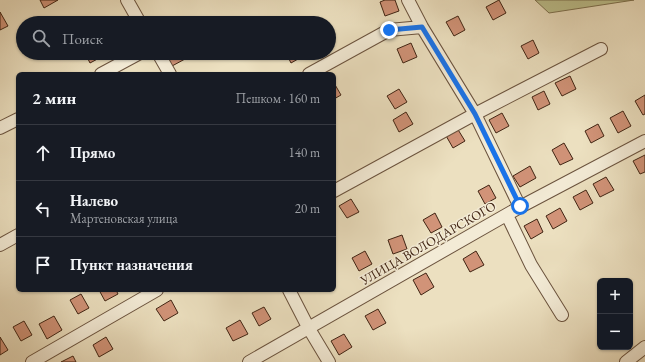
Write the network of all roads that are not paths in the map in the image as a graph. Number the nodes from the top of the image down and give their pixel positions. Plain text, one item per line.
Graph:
1 (127, 0) edge
2 (408, 0) edge
3 (136, 16) edge
4 (422, 27) junction
5 (600, 49) dead end
6 (336, 59) edge
7 (127, 60) edge
8 (162, 60) edge
9 (334, 60) edge
10 (105, 72) edge
11 (169, 72) edge
12 (313, 72) edge
13 (475, 114) junction
14 (16, 120) edge
15 (0, 128) edge
16 (645, 141) edge
17 (336, 190) edge
18 (520, 206) junction
19 (507, 215) junction
20 (16, 236) edge
21 (0, 245) edge
22 (154, 292) edge
23 (290, 292) edge
24 (562, 315) dead end
25 (308, 327) junction
26 (645, 347) edge
27 (32, 362) edge
28 (249, 362) edge
29 (329, 362) edge
30 (626, 362) edge

1 - 3 street
2 - 4 street
4 - 6 street
4 - 13 street
5 - 13 street
7 - 10 street
8 - 11 street
9 - 12 street
13 - 17 street
13 - 18 street
14 - 15 street
16 - 18 street, УЛИЦА ВОЛОДАРСКОГО
18 - 19 street, УЛИЦА ВОЛОДАРСКОГО
19 - 24 street
19 - 25 street, УЛИЦА ВОЛОДАРСКОГО
20 - 21 street
22 - 27 street
23 - 25 street
25 - 28 street, УЛИЦА ВОЛОДАРСКОГО
25 - 29 street
26 - 30 street

